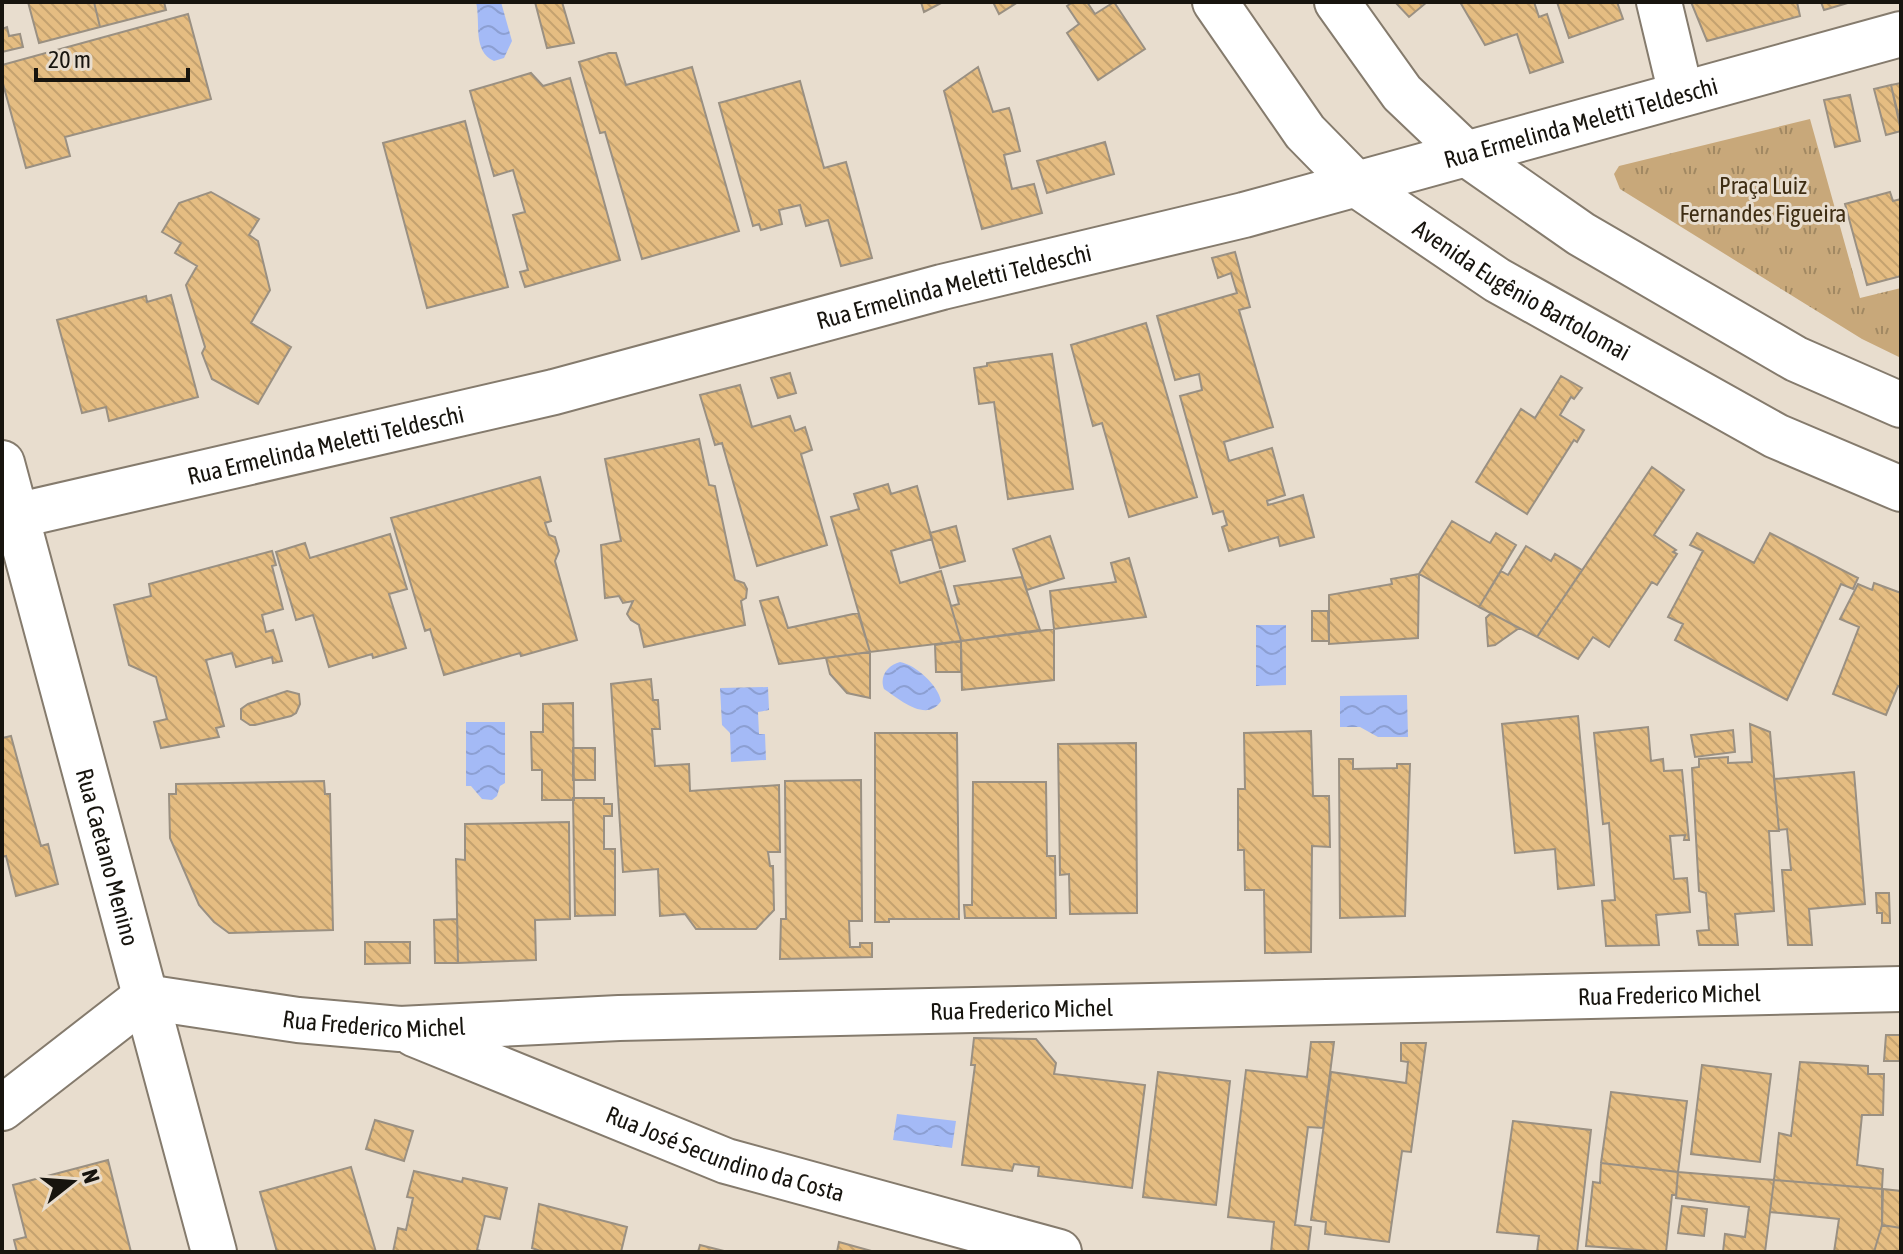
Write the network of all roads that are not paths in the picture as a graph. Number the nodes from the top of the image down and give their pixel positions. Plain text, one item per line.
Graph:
1 (1215, 2) edge
2 (1337, 2) edge
3 (1659, 2) edge
4 (1901, 34) edge
5 (1681, 94) junction
6 (1465, 153) junction
7 (1357, 185) junction
8 (1901, 405) edge
9 (2, 463) edge
10 (1901, 489) edge
11 (10, 517) edge
12 (1901, 989) edge
13 (145, 997) junction
14 (400, 1029) junction
15 (2, 1108) edge
16 (214, 1252) edge
17 (1059, 1252) edge

1 - 7 street, Avenida Eugênio Bartolomai
2 - 6 street
3 - 5 street
4 - 5 street, Rua Ermelinda Meletti Teldeschi
5 - 6 street, Rua Ermelinda Meletti Teldeschi
6 - 7 street, Rua Ermelinda Meletti Teldeschi
6 - 8 street
7 - 10 street, Avenida Eugênio Bartolomai
7 - 11 street, Rua Ermelinda Meletti Teldeschi
9 - 11 street, Rua Caetano Menino
11 - 13 street, Rua Caetano Menino
12 - 14 street, Rua Frederico Michel
13 - 14 street, Rua Frederico Michel
13 - 15 street
13 - 16 street, Rua Caetano Menino
14 - 17 street, Rua José Secundino da Costa

